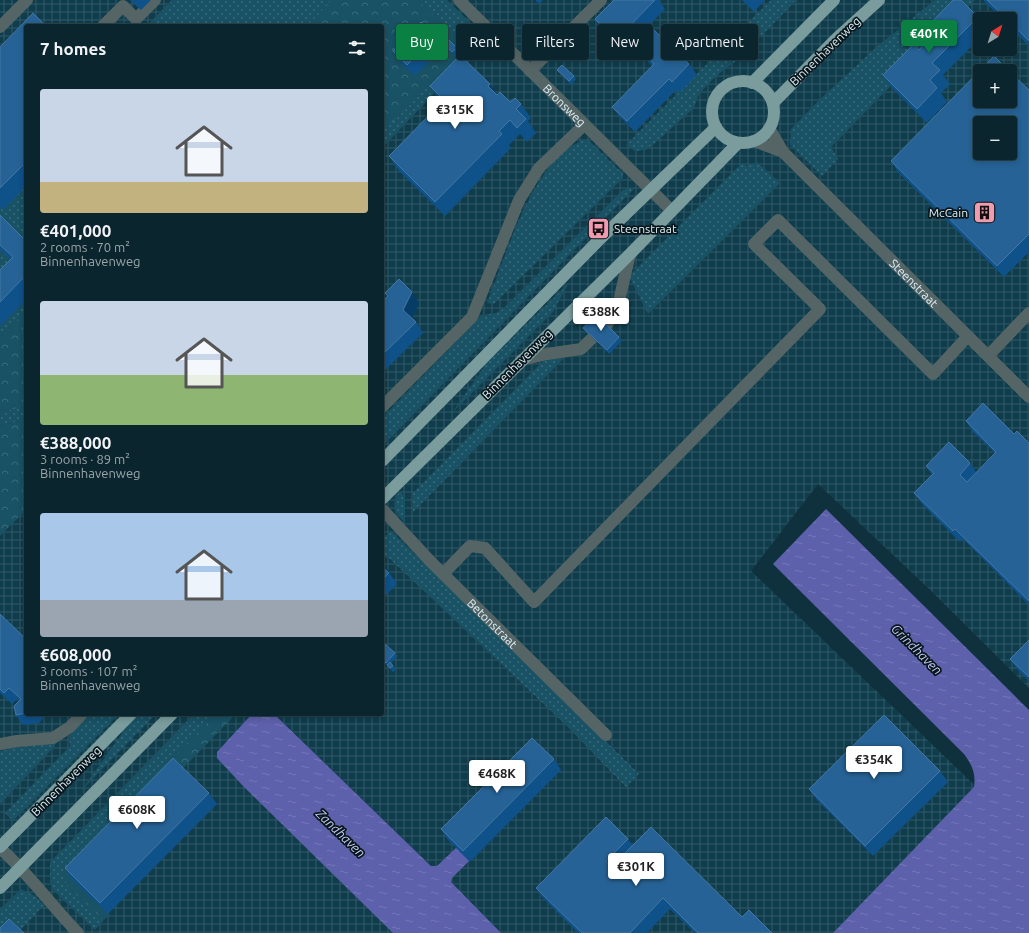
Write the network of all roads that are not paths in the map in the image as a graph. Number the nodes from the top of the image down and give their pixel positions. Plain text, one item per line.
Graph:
1 (27, 0) edge
2 (155, 0) edge
3 (459, 0) edge
4 (601, 0) edge
5 (834, 0) edge
6 (879, 0) edge
7 (105, 24) edge
8 (0, 27) edge
9 (530, 71) junction
10 (752, 83) junction
11 (773, 103) junction
12 (584, 125) junction
13 (716, 126) junction
14 (769, 128) junction
15 (754, 141) junction
16 (737, 144) junction
17 (783, 152) junction
18 (650, 189) junction
19 (671, 210) junction
20 (630, 254) junction
21 (1029, 313) edge
22 (968, 336) junction
23 (988, 356) junction
24 (521, 360) junction
25 (1029, 397) edge
26 (384, 405) edge
27 (384, 459) edge
28 (384, 497) edge
29 (384, 511) edge
30 (443, 574) junction
31 (80, 716) edge
32 (129, 716) edge
33 (170, 716) edge
34 (606, 735) dead end
35 (0, 744) edge
36 (0, 847) edge
37 (22, 867) junction
38 (0, 888) edge
39 (78, 933) edge

1 - 8 street
2 - 7 street
3 - 9 street, Bronsweg
4 - 9 street
5 - 10 main road
6 - 11 main road, Binnenhavenweg
9 - 12 street, Bronsweg
10 - 11 main road
10 - 13 main road
11 - 14 main road
12 - 18 street, Bronsweg
12 - 26 street
13 - 16 main road
13 - 18 main road
14 - 15 main road
14 - 17 street, Steenstraat
15 - 16 main road
15 - 17 street, Steenstraat
16 - 19 main road, Binnenhavenweg
17 - 22 street, Steenstraat
18 - 19 street, Bronsweg
18 - 27 main road
19 - 20 main road, Binnenhavenweg
20 - 24 main road, Binnenhavenweg
20 - 24 street
21 - 23 street
22 - 23 street, Steenstraat
22 - 30 street
23 - 25 street, Steenstraat
24 - 28 main road, Binnenhavenweg
29 - 30 street, Betonstraat
30 - 34 street, Betonstraat
31 - 35 street
32 - 36 main road, Binnenhavenweg
33 - 37 main road
36 - 37 street, Binnenhavenweg
37 - 38 main road
37 - 39 street, Binnenhavenweg

